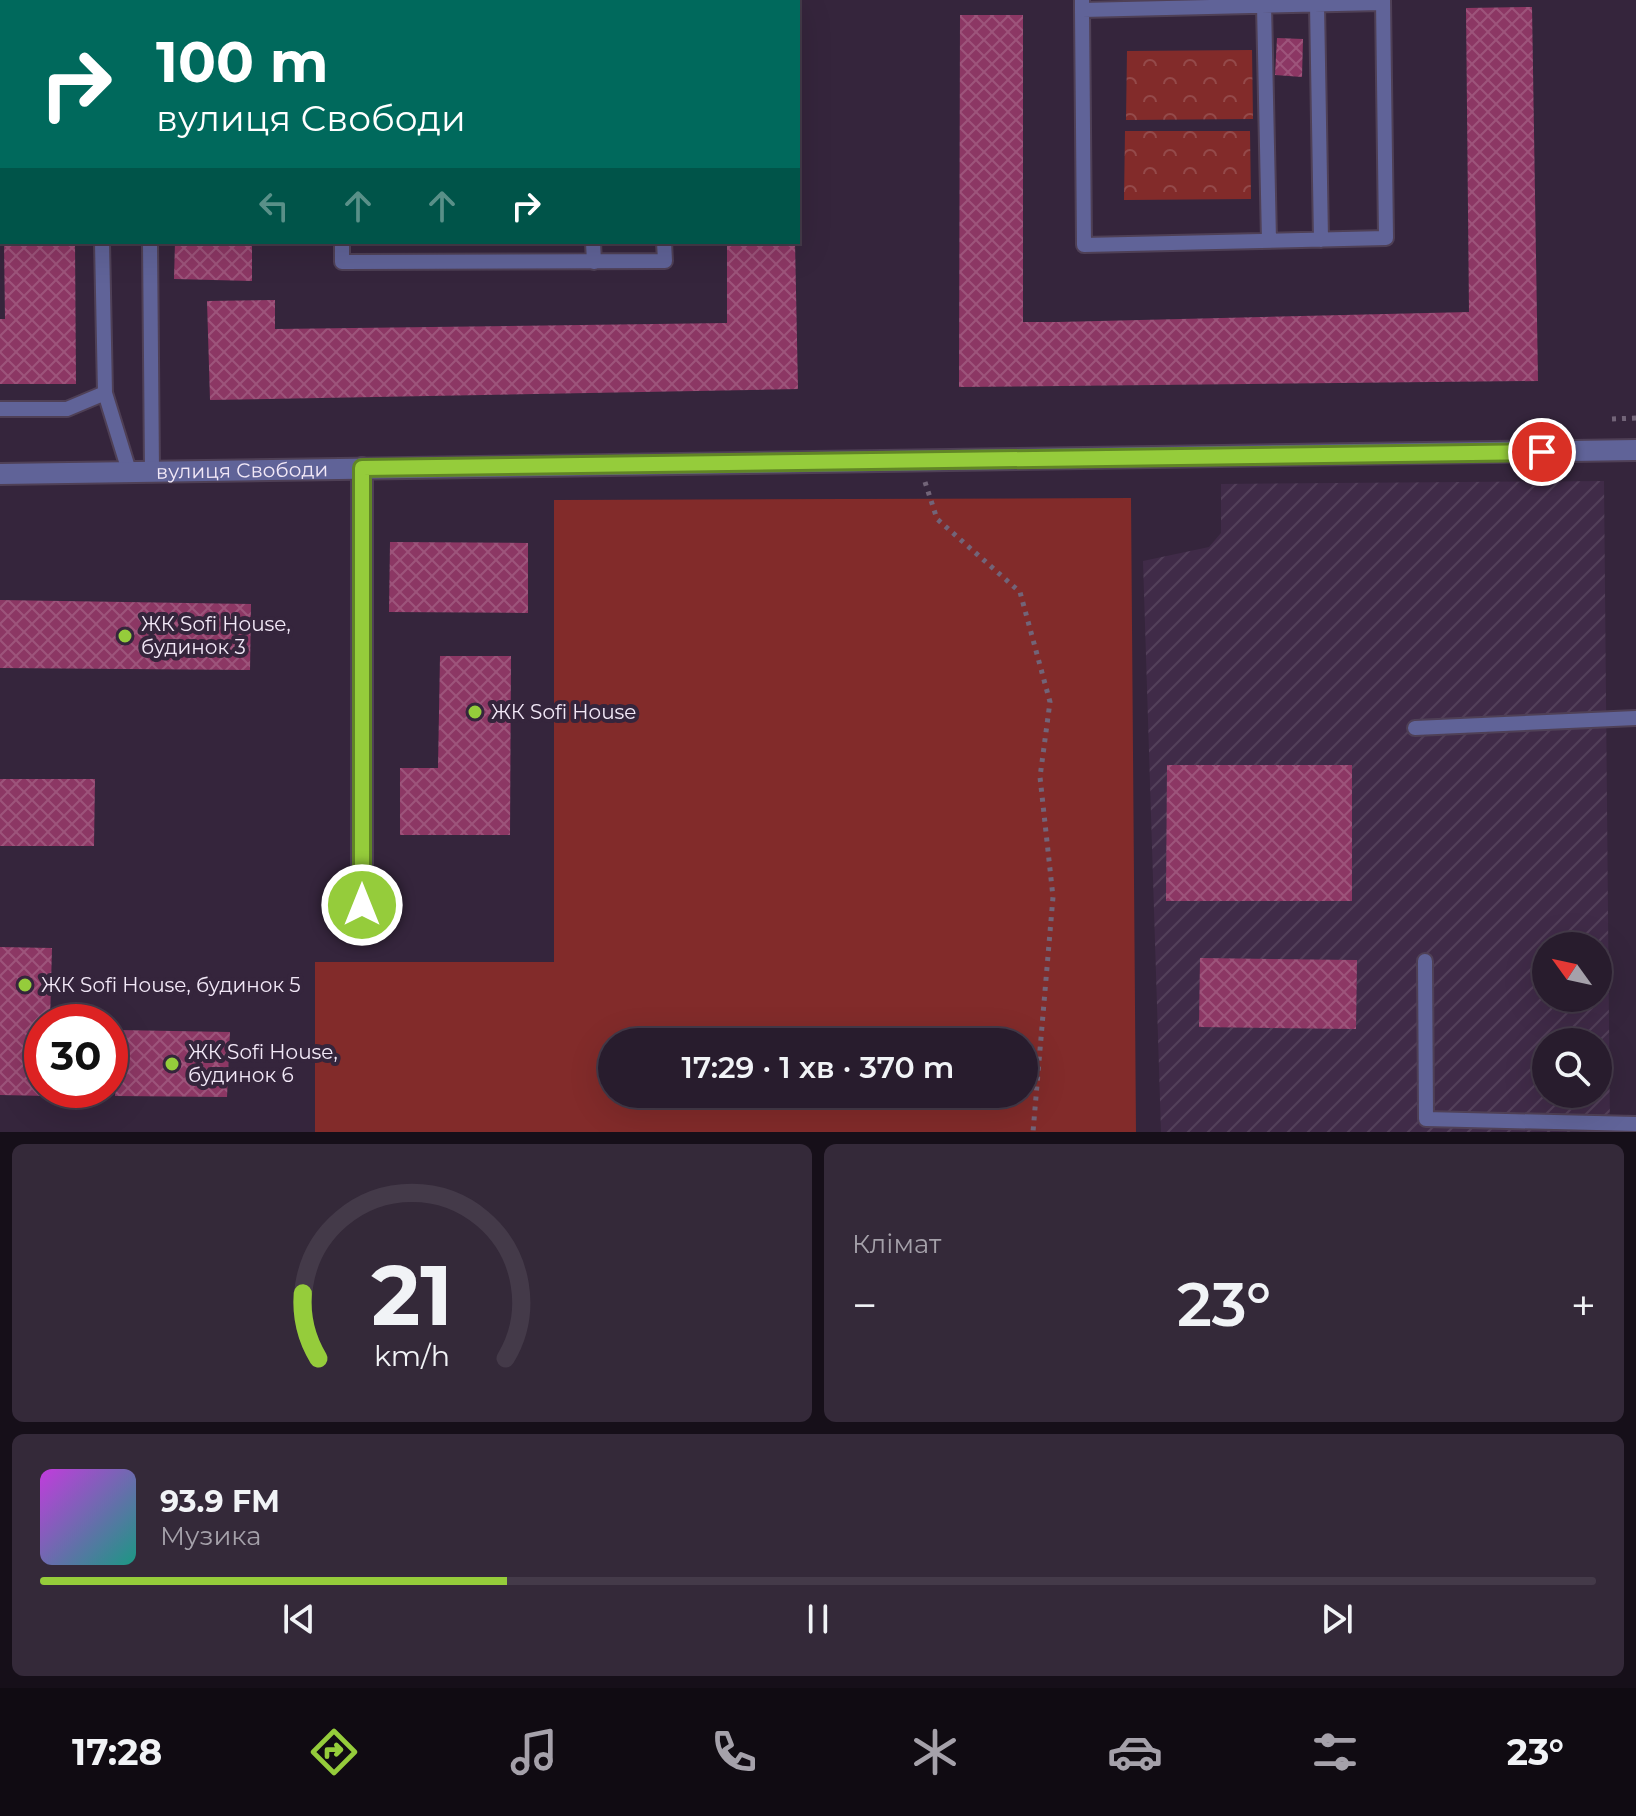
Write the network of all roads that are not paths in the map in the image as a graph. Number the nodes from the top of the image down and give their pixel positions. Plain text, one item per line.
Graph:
1 (1382, 1) edge
2 (1317, 4) junction
3 (1082, 5) edge
4 (1264, 5) junction
5 (1321, 240) junction
6 (1269, 241) junction
7 (102, 244) edge
8 (150, 244) edge
9 (342, 244) edge
10 (593, 244) edge
11 (664, 244) edge
12 (594, 262) junction
13 (105, 393) junction
14 (0, 409) edge
15 (1636, 450) edge
16 (362, 468) junction
17 (129, 471) junction
18 (152, 471) junction
19 (0, 474) edge
20 (1636, 718) edge
21 (1415, 728) dead end
22 (362, 905) dead end
23 (1425, 961) dead end
24 (1636, 1124) edge

1 - 2 lane
1 - 5 lane
2 - 4 lane
2 - 5 lane
3 - 4 lane
3 - 6 lane
4 - 6 lane
5 - 6 lane
7 - 13 lane
8 - 18 lane
9 - 12 lane
10 - 12 lane
11 - 12 lane
13 - 14 lane
13 - 17 lane
15 - 16 street, вулиця Свободи
16 - 18 street, вулиця Свободи
16 - 22 street
17 - 18 street, вулиця Свободи
17 - 19 street, вулиця Свободи
20 - 21 lane
23 - 24 lane

